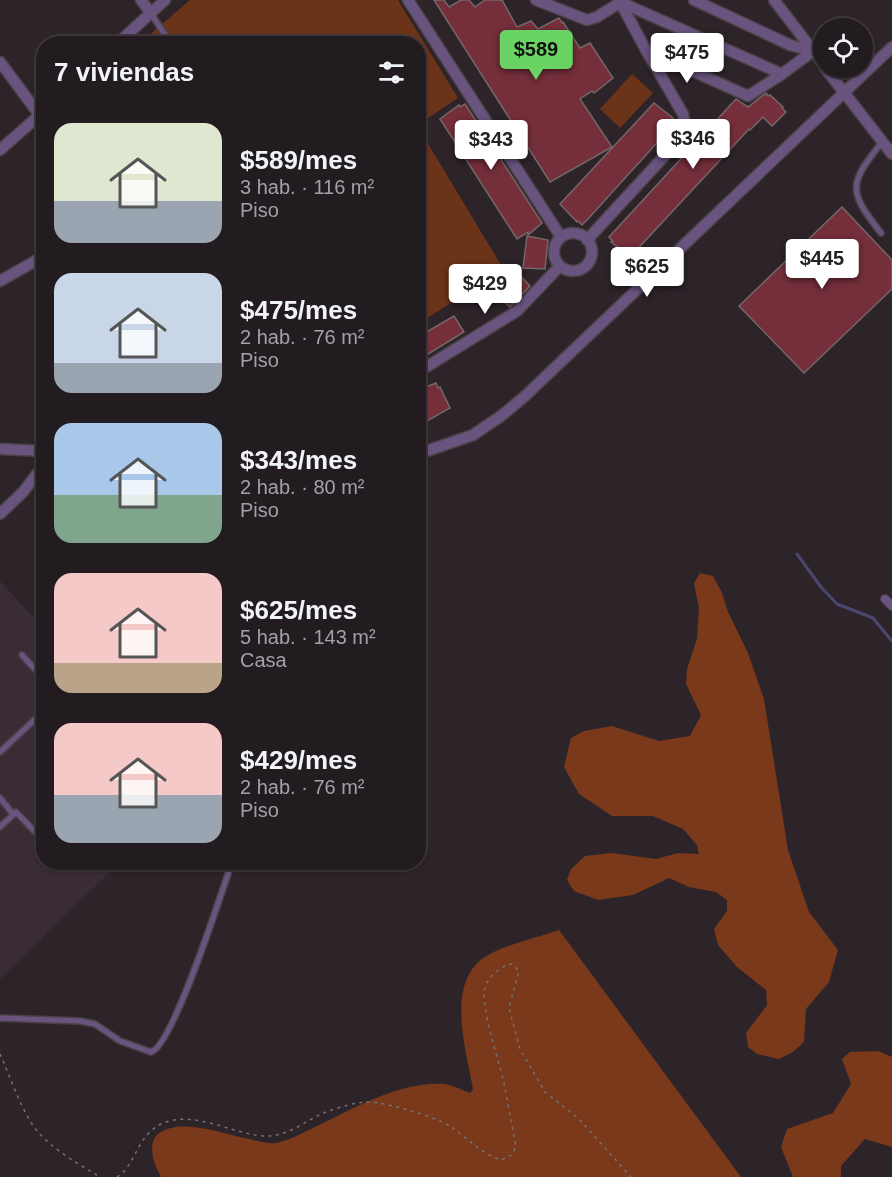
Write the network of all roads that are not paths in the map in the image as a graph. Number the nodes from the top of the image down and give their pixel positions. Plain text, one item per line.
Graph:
1 (141, 0) edge
2 (165, 0) edge
3 (408, 0) edge
4 (536, 0) edge
5 (694, 0) edge
6 (774, 0) edge
7 (621, 1) edge
8 (150, 12) junction
9 (125, 36) edge
10 (166, 36) edge
11 (892, 46) edge
12 (646, 50) junction
13 (813, 51) junction
14 (0, 62) edge
15 (782, 74) junction
16 (833, 78) edge
17 (844, 92) junction
18 (36, 108) edge
19 (36, 121) edge
20 (882, 141) junction
21 (0, 150) edge
22 (892, 154) edge
23 (881, 233) dead end
24 (561, 237) junction
25 (587, 240) junction
26 (36, 261) edge
27 (560, 266) junction
28 (0, 281) edge
29 (426, 367) edge
30 (0, 449) edge
31 (36, 451) edge
32 (426, 451) edge
33 (36, 475) edge
34 (0, 514) edge
35 (885, 598) dead end
36 (892, 606) edge
37 (22, 656) dead end
38 (36, 671) edge
39 (36, 718) edge
40 (0, 752) edge
41 (0, 798) edge
42 (14, 814) junction
43 (0, 827) edge
44 (36, 833) edge
45 (229, 870) edge
46 (0, 1018) edge

1 - 8 street
2 - 8 street
3 - 24 street
4 - 7 street
5 - 13 street
6 - 13 street
7 - 12 street
7 - 15 street
8 - 9 street
8 - 10 lane
11 - 17 street
12 - 15 street
12 - 25 street
13 - 15 street
14 - 18 street
16 - 17 street
17 - 20 street
17 - 32 street
19 - 21 street
20 - 22 street
20 - 23 lane
24 - 25 street
24 - 27 street
25 - 27 street
26 - 28 street
27 - 29 street
30 - 31 street
33 - 34 street
35 - 36 street
37 - 38 lane
39 - 40 lane
41 - 42 lane
42 - 43 lane
42 - 44 lane
45 - 46 lane

